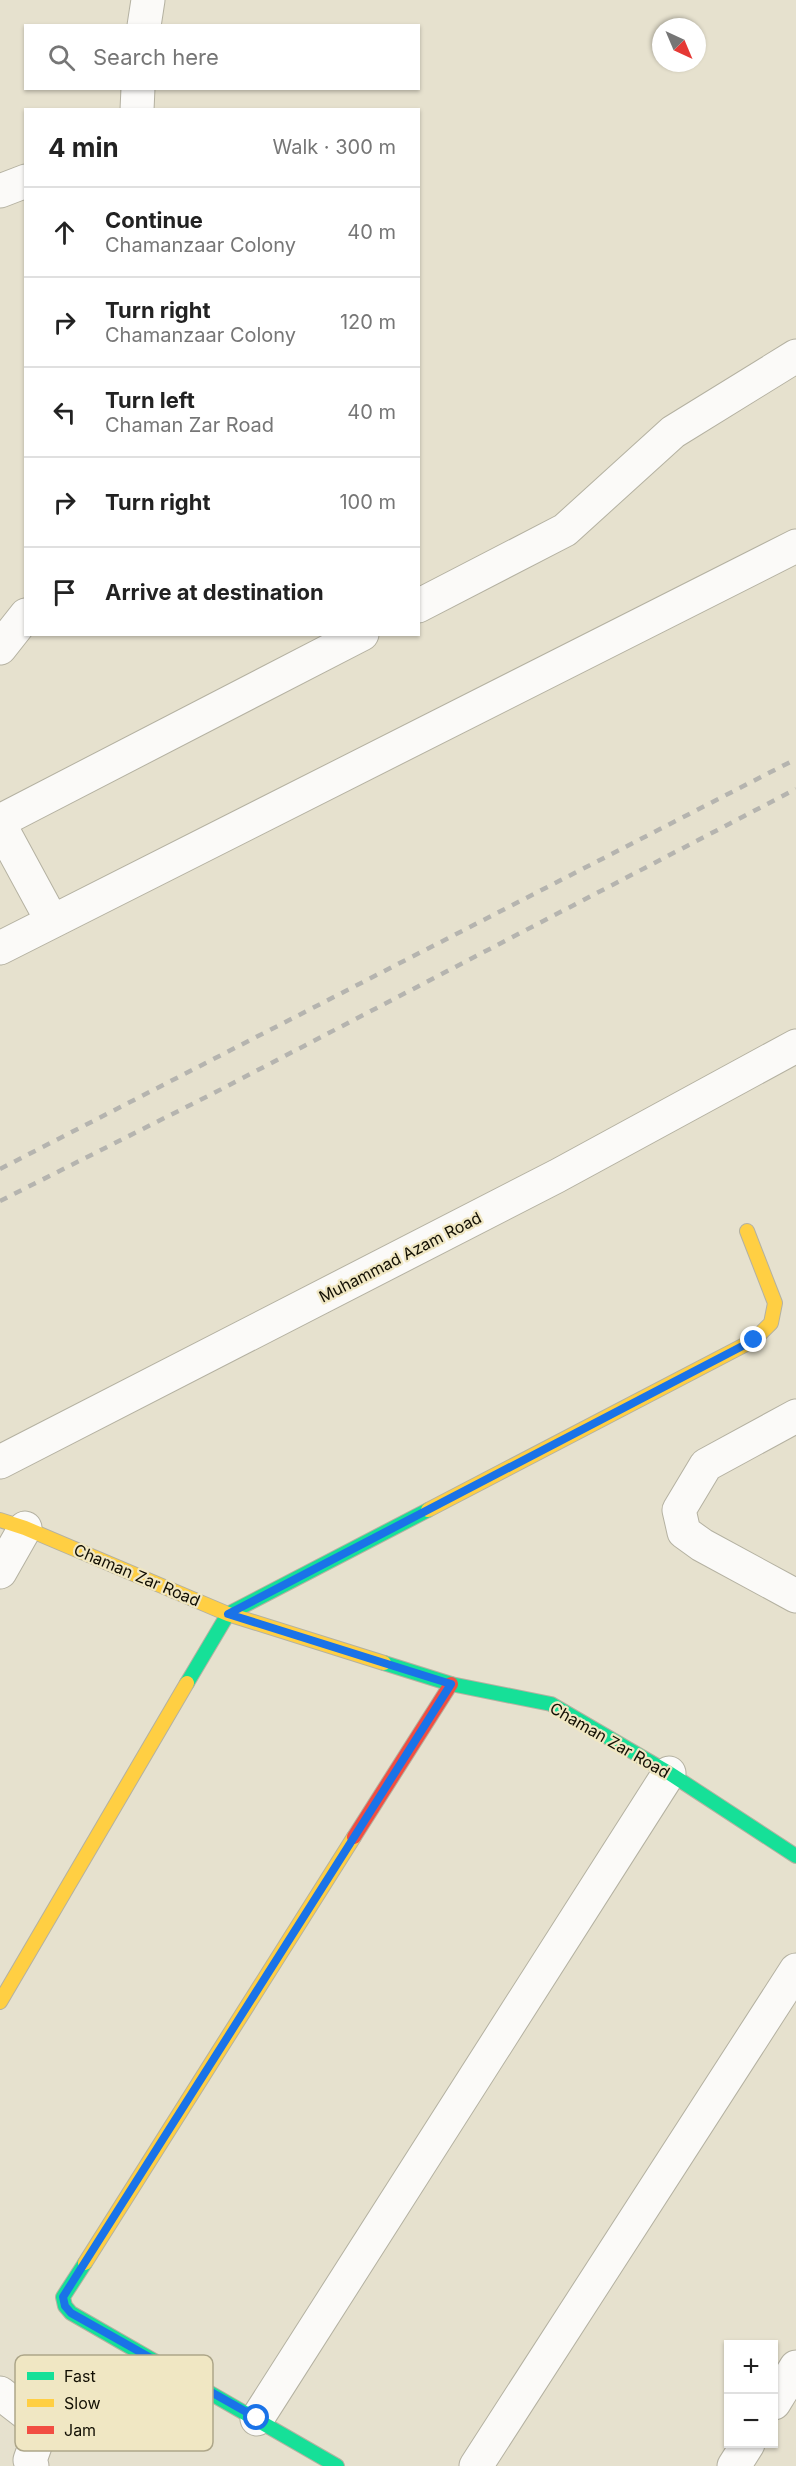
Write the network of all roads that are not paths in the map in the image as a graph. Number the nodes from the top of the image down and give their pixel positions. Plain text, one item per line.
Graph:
1 (148, 0) edge
2 (144, 24) edge
3 (138, 90) edge
4 (137, 108) edge
5 (24, 182) edge
6 (0, 191) edge
7 (796, 356) edge
8 (796, 546) edge
9 (420, 605) edge
10 (24, 618) edge
11 (358, 636) edge
12 (0, 648) edge
13 (0, 820) edge
14 (0, 825) edge
15 (52, 921) junction
16 (0, 948) edge
17 (796, 1046) edge
18 (747, 1231) dead end
19 (796, 1416) edge
20 (0, 1462) edge
21 (12, 1524) edge
22 (0, 1572) edge
23 (796, 1596) edge
24 (228, 1614) junction
25 (451, 1684) junction
26 (669, 1773) junction
27 (796, 1856) edge
28 (796, 1970) edge
29 (0, 2002) edge
30 (145, 2355) edge
31 (796, 2367) edge
32 (0, 2393) edge
33 (213, 2393) edge
34 (778, 2396) edge
35 (15, 2405) edge
36 (257, 2418) junction
37 (745, 2448) edge
38 (33, 2451) edge
39 (32, 2466) edge
40 (337, 2466) edge
41 (476, 2466) edge
42 (734, 2466) edge

1 - 2 street
3 - 4 street
5 - 6 street
7 - 9 street
8 - 15 street
10 - 12 street
11 - 13 street
14 - 15 street
15 - 16 street
17 - 20 street, Muhammad Azam Road
18 - 24 street
19 - 23 street
21 - 22 street
21 - 24 street, Chaman Zar Road
24 - 25 street, Chaman Zar Road
24 - 29 street
25 - 26 street, Chaman Zar Road
25 - 30 street
26 - 27 street, Chaman Zar Road
26 - 36 street
28 - 41 street
31 - 34 street
32 - 35 street
33 - 36 street
36 - 40 street
37 - 42 street
38 - 39 street

